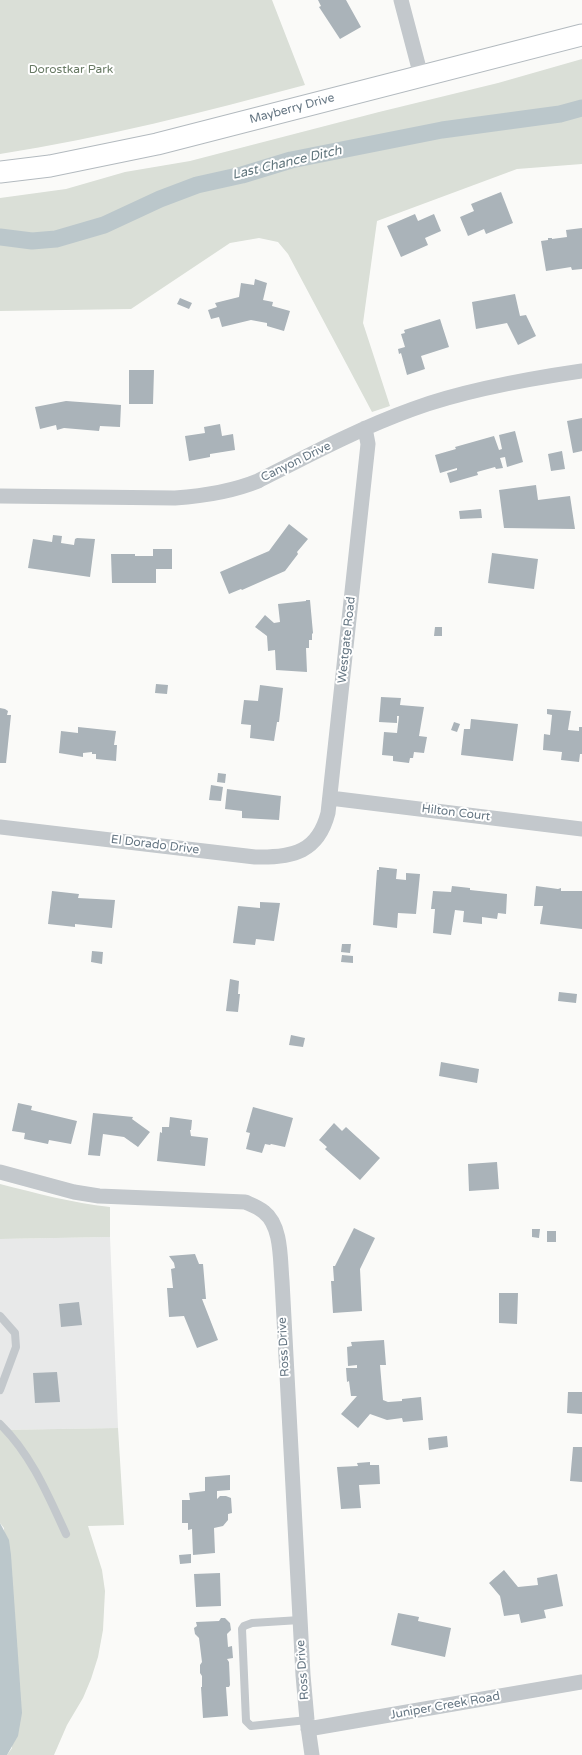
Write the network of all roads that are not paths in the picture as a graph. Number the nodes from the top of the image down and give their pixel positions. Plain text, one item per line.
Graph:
1 (401, 0) edge
2 (582, 35) edge
3 (421, 76) junction
4 (0, 172) edge
5 (582, 371) edge
6 (365, 428) junction
7 (0, 496) edge
8 (330, 798) junction
9 (0, 827) edge
10 (582, 829) edge
11 (310, 847) joint
12 (0, 1172) edge
13 (0, 1316) edge
14 (0, 1390) edge
15 (0, 1424) edge
16 (66, 1534) dead end
17 (300, 1620) junction
18 (582, 1682) edge
19 (308, 1725) junction
20 (312, 1755) edge

1 - 3 street
2 - 3 main road, Mayberry Drive
3 - 4 main road, Mayberry Drive
5 - 6 street, Canyon Drive
6 - 7 street, Canyon Drive
6 - 8 street, Westgate Road
8 - 10 street, Hilton Court
8 - 11 street, Westgate Road
9 - 11 street, El Dorado Drive
12 - 17 street, Ross Drive
13 - 14 lane
15 - 16 lane
17 - 19 street, Ross Drive
17 - 19 lane
18 - 19 street, Juniper Creek Road
19 - 20 street, Ross Drive

